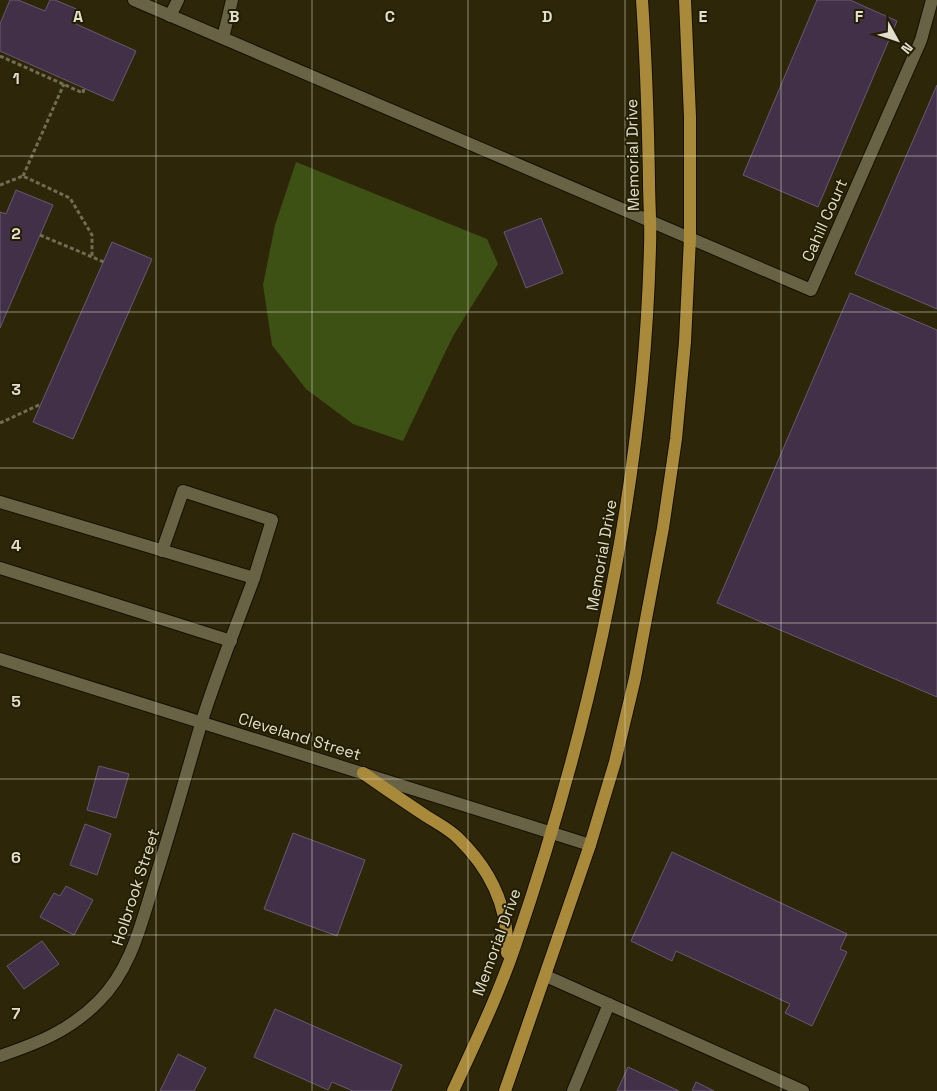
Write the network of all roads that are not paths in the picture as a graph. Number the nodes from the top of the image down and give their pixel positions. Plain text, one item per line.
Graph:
1 (134, 0) edge
2 (178, 0) edge
3 (232, 0) edge
4 (642, 0) edge
5 (685, 0) edge
6 (694, 0) edge
7 (932, 0) edge
8 (686, 14) junction
9 (170, 16) junction
10 (223, 38) junction
11 (650, 220) junction
12 (690, 238) junction
13 (0, 502) edge
14 (162, 551) junction
15 (0, 568) edge
16 (254, 578) junction
17 (231, 641) junction
18 (0, 659) edge
19 (202, 722) junction
20 (363, 773) junction
21 (550, 832) junction
22 (590, 845) junction
23 (507, 966) junction
24 (546, 976) junction
25 (609, 1004) junction
26 (0, 1056) edge
27 (453, 1091) edge
28 (505, 1091) edge
29 (573, 1091) edge
30 (803, 1091) edge

1 - 9 street, Cahill Court
2 - 9 street
3 - 10 street
4 - 11 main road, Memorial Drive
5 - 8 main road
6 - 8 main road
7 - 12 street, Cahill Court
8 - 12 main road
9 - 10 street, Cahill Court
10 - 11 street, Cahill Court
11 - 12 street, Cahill Court
11 - 21 main road, Memorial Drive
12 - 22 main road
13 - 14 street
14 - 16 street
14 - 16 street, Holbrook Street
15 - 17 street
16 - 17 street, Holbrook Street
17 - 19 street, Holbrook Street
18 - 19 street, Cleveland Street
19 - 20 street, Cleveland Street
19 - 26 street, Holbrook Street
20 - 21 street, Cleveland Street
20 - 23 main road
21 - 22 street, Cleveland Street
21 - 23 main road, Memorial Drive
22 - 24 main road
23 - 27 main road, Memorial Drive
24 - 25 street
24 - 28 main road
25 - 29 street
25 - 30 street

